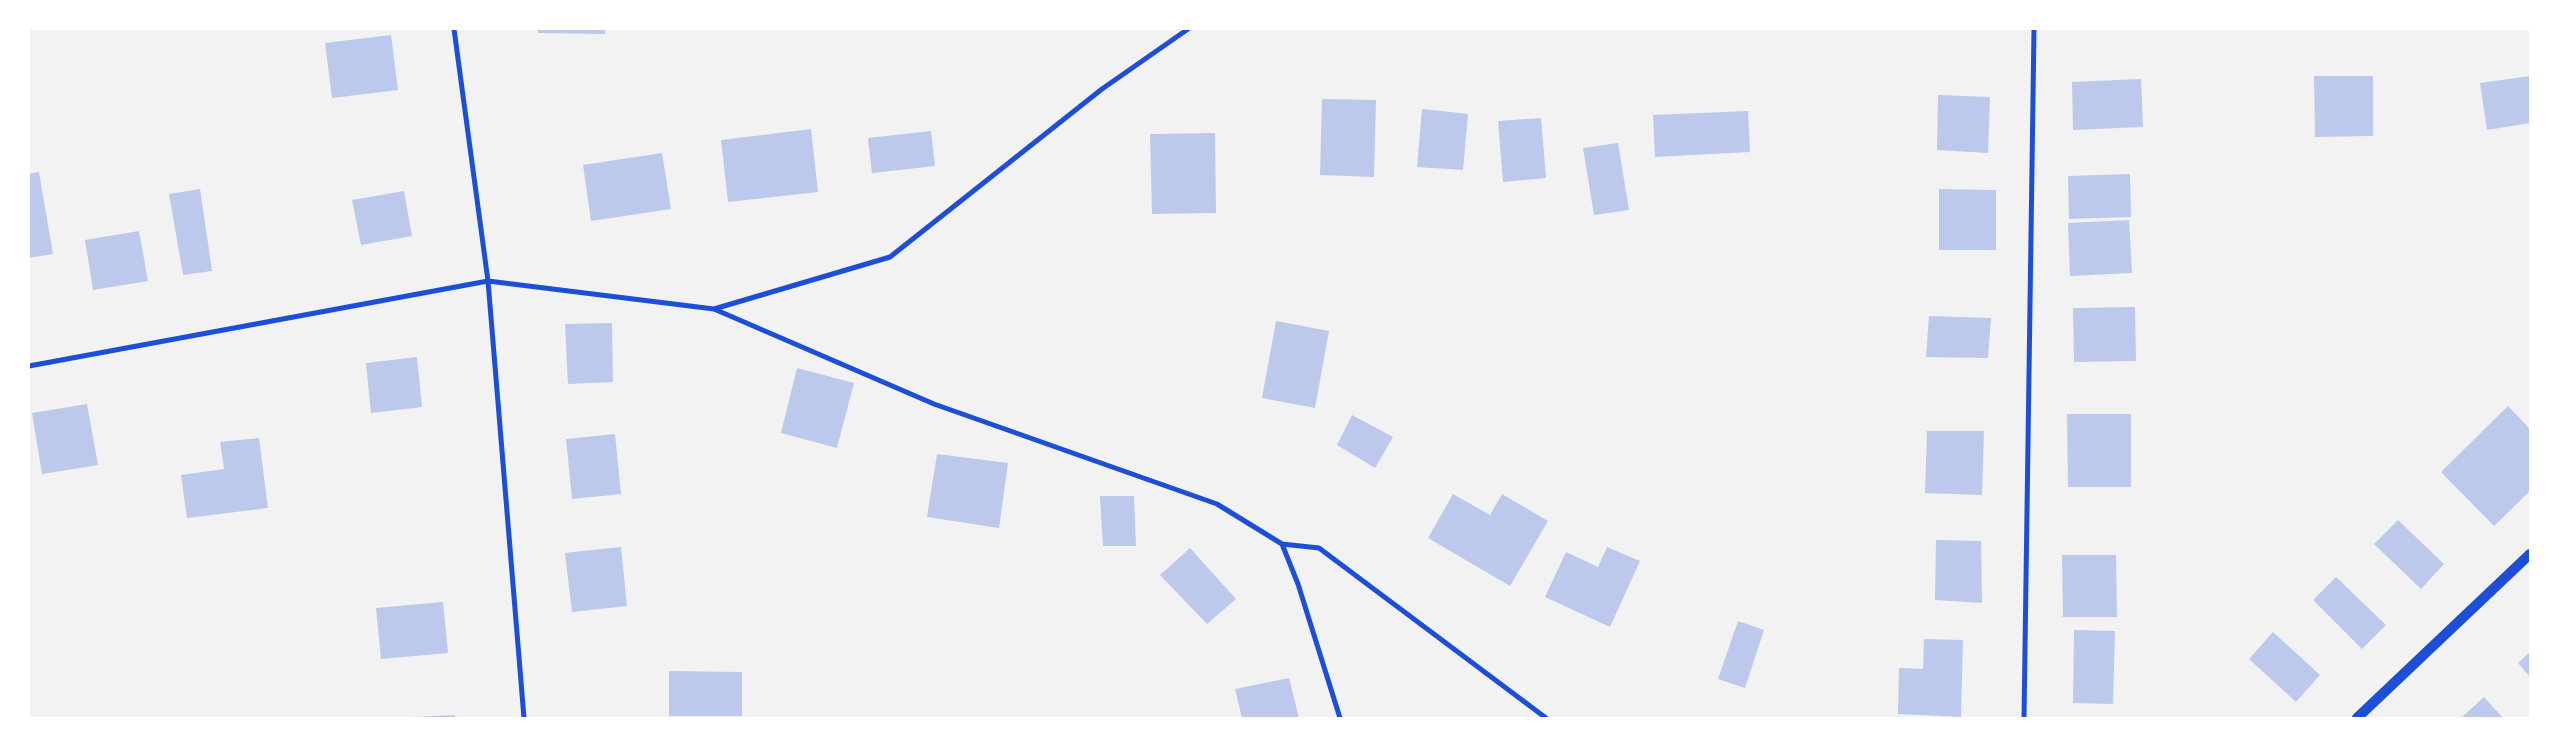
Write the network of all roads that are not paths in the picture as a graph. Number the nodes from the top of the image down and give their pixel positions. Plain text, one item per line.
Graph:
1 (454, 29) edge
2 (1188, 29) edge
3 (2034, 29) edge
4 (488, 281) junction
5 (714, 309) junction
6 (29, 366) edge
7 (1282, 544) junction
8 (2530, 554) edge
9 (524, 718) edge
10 (1340, 718) edge
11 (1546, 718) edge
12 (2024, 718) edge
13 (2356, 718) edge

1 - 4 street
2 - 5 street
3 - 12 street
4 - 5 street
4 - 6 street
4 - 9 street
5 - 7 street
7 - 10 street
7 - 11 street
8 - 13 main road

